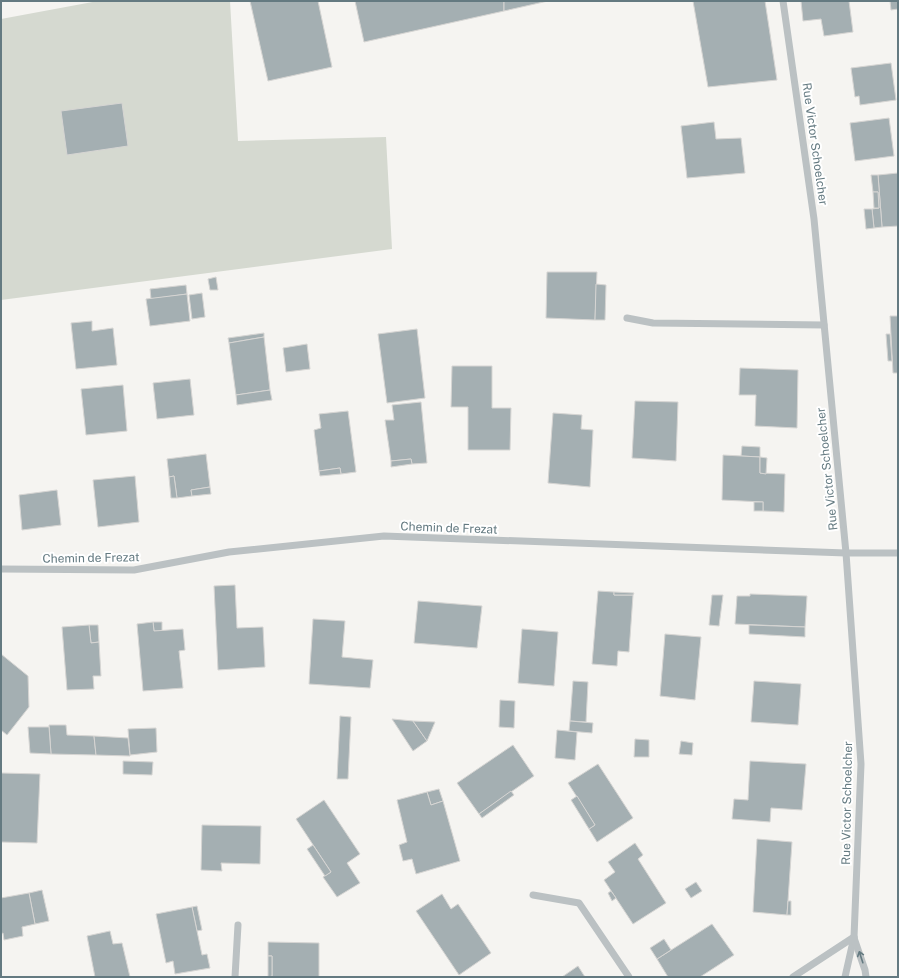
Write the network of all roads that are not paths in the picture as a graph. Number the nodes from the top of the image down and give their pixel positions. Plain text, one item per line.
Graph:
1 (783, 1) edge
2 (627, 318) dead end
3 (824, 325) junction
4 (898, 553) edge
5 (846, 554) junction
6 (1, 569) edge
7 (533, 895) dead end
8 (238, 925) dead end
9 (854, 938) junction
10 (235, 977) edge
11 (629, 977) edge
12 (793, 977) edge
13 (845, 977) edge
14 (866, 977) edge

1 - 3 street, Rue Victor Schoelcher
2 - 3 street
3 - 5 street, Rue Victor Schoelcher
4 - 5 street, Chemin de Frezat
5 - 6 street, Chemin de Frezat
5 - 9 street, Rue Victor Schoelcher
7 - 11 street
8 - 10 street
9 - 12 street
9 - 13 street, Rue Victor Schoelcher
14 -> 9 street, Rue Victor Schoelcher

